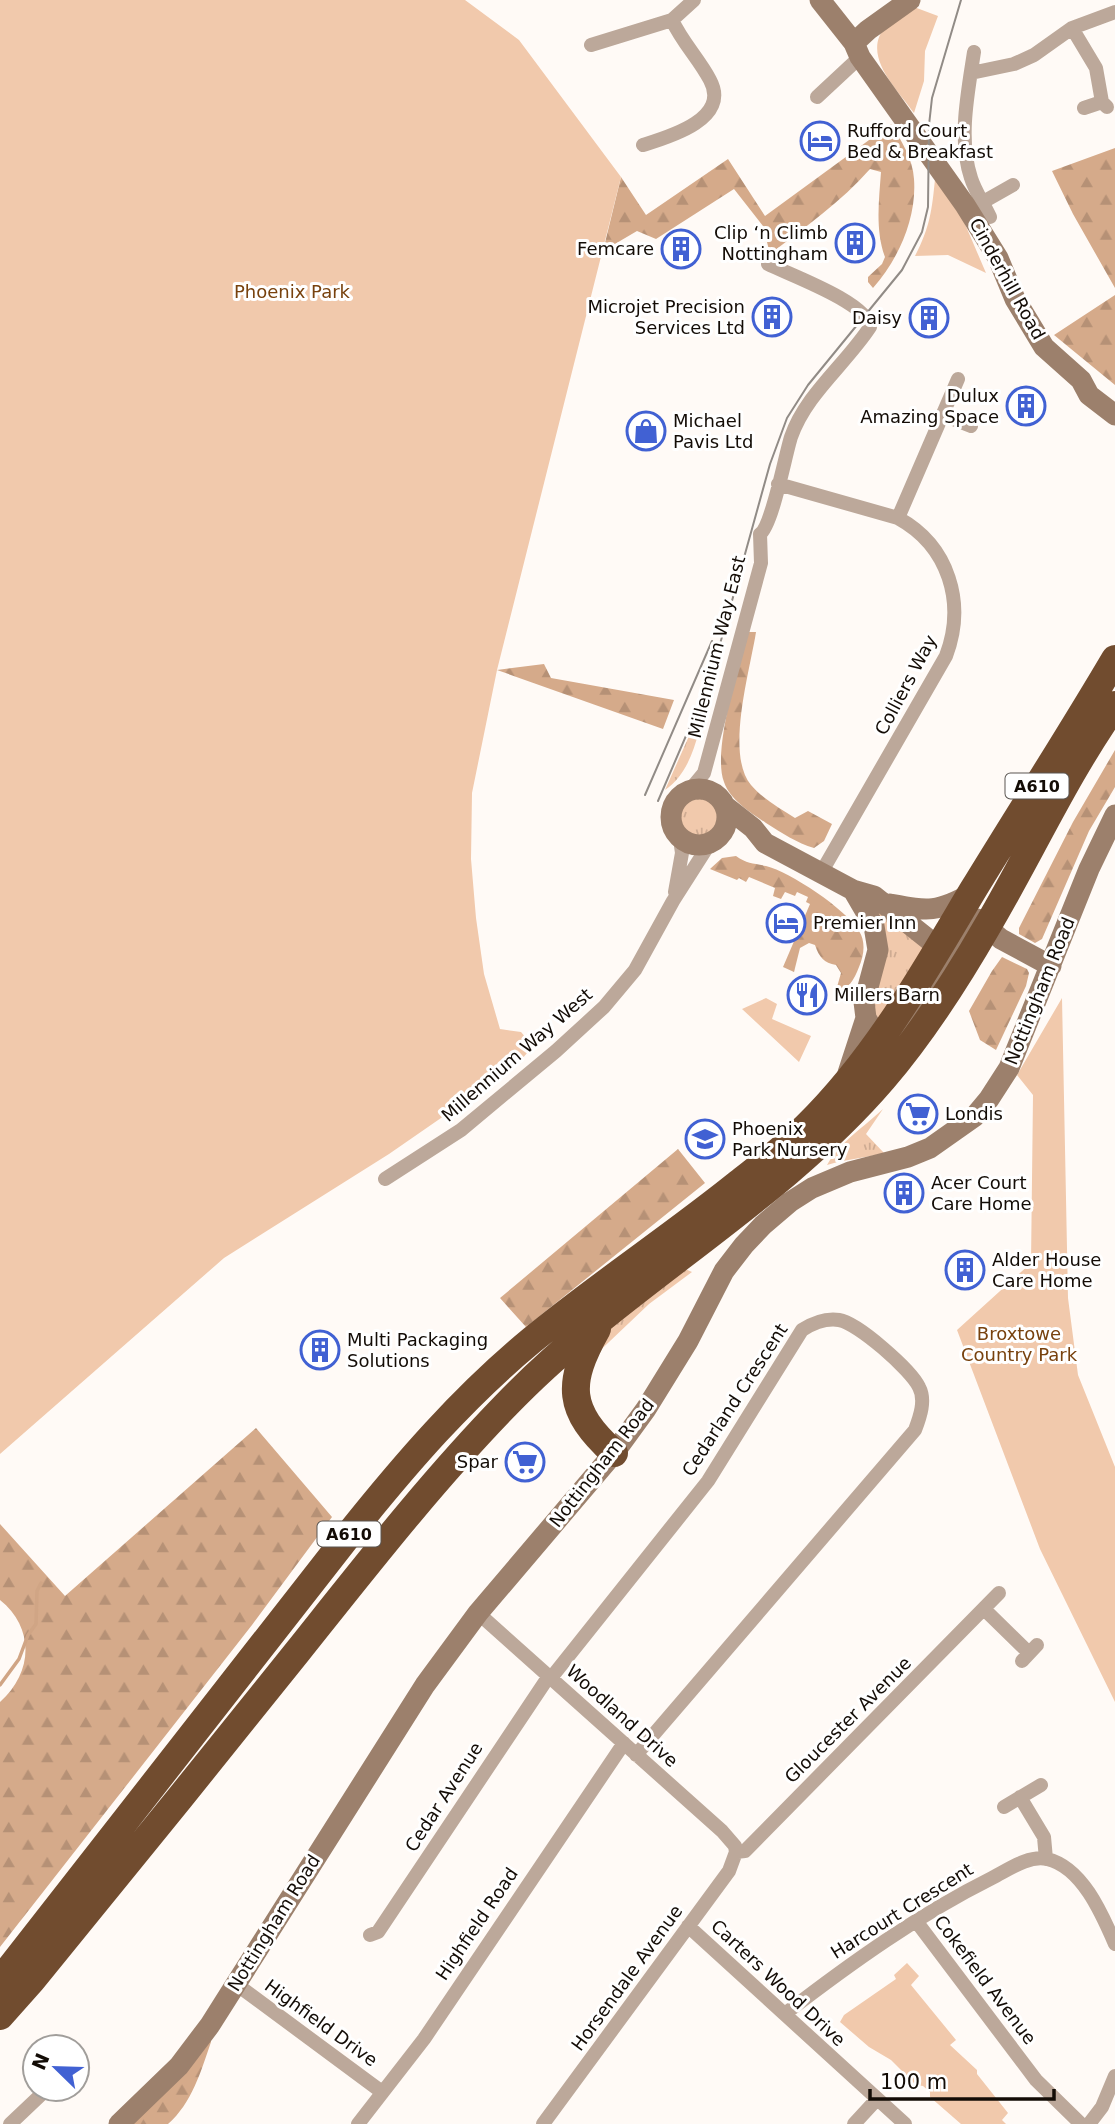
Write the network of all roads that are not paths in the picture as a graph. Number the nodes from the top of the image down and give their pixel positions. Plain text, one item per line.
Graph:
1 (694, 0) edge
2 (820, 0) edge
3 (910, 0) edge
4 (1115, 12) edge
5 (672, 20) junction
6 (1072, 28) junction
7 (591, 46) dead end
8 (857, 50) junction
9 (974, 52) dead end
10 (971, 73) junction
11 (817, 97) dead end
12 (1084, 108) dead end
13 (643, 145) dead end
14 (1013, 184) dead end
15 (983, 202) junction
16 (990, 217) dead end
17 (768, 264) dead end
18 (958, 379) dead end
19 (1081, 380) junction
20 (1115, 400) edge
21 (943, 415) junction
22 (1115, 415) edge
23 (971, 426) dead end
24 (778, 484) junction
25 (898, 518) junction
26 (1115, 659) edge
27 (1115, 705) edge
28 (689, 791) junction
29 (724, 806) junction
30 (1115, 815) edge
31 (680, 839) junction
32 (715, 840) junction
33 (765, 843) junction
34 (821, 873) junction
35 (853, 890) junction
36 (673, 901) junction
37 (884, 903) junction
38 (975, 911) junction
39 (950, 959) junction
40 (1051, 966) junction
41 (874, 1027) junction
42 (384, 1179) dead end
43 (605, 1314) junction
44 (538, 1374) junction
45 (575, 1389) junction
46 (614, 1453) junction
47 (999, 1593) dead end
48 (984, 1609) junction
49 (478, 1613) junction
50 (1029, 1653) dead end
51 (550, 1677) junction
52 (624, 1743) junction
53 (636, 1755) junction
54 (1041, 1785) dead end
55 (1020, 1797) junction
56 (1004, 1807) dead end
57 (736, 1852) junction
58 (1046, 1858) junction
59 (916, 1921) junction
60 (688, 1927) junction
61 (370, 1935) dead end
62 (1115, 1944) edge
63 (0, 1981) edge
64 (236, 1984) junction
65 (786, 2013) junction
66 (0, 2017) edge
67 (1115, 2076) edge
68 (383, 2092) junction
69 (877, 2099) junction
70 (32, 2103) edge
71 (10, 2124) edge
72 (119, 2124) edge
73 (358, 2124) edge
74 (543, 2124) edge
75 (854, 2124) edge
76 (905, 2124) edge
77 (1081, 2124) edge
78 (1089, 2124) edge

1 - 5 street
2 - 8 street, Cinderhill Road
3 - 8 street
4 - 6 street
5 - 7 street
5 - 13 street
6 - 10 street
6 - 12 street
8 - 11 street
8 - 19 street, Cinderhill Road
9 - 10 street
10 - 15 street
14 - 15 street
15 - 16 street
17 - 24 street, Millennium Way East
18 - 21 street
19 - 20 street, Cinderhill Road
19 - 22 street, Cinderhill Road
21 - 23 street
21 - 25 street
24 - 25 street, Colliers Way
24 - 28 street, Millennium Way East
25 - 34 street, Colliers Way
26 - 38 highway, A610
27 - 38 highway, A610
28 - 29 street
28 - 31 street
29 - 32 street
29 - 33 street
30 - 40 street, Nottingham Road
31 - 32 street
31 - 36 street, Millennium Way West
32 - 33 street
32 - 36 street, Millennium Way West
33 - 34 street
34 - 35 street
35 - 37 street
35 - 41 street
36 - 42 street, Millennium Way West
37 - 38 street
37 - 39 street
38 - 39 highway, A610
38 - 40 street
39 - 41 highway, A610
39 - 43 highway, A610
40 - 46 street, Nottingham Road
41 - 63 highway, A610
43 - 44 highway, A610
43 - 45 highway
44 - 45 highway
44 - 66 highway, A610
45 - 46 highway
46 - 49 street, Nottingham Road
47 - 48 street, Gloucester Avenue
48 - 50 street
48 - 57 street, Gloucester Avenue
49 - 51 street, Woodland Drive
49 - 64 street, Nottingham Road
51 - 52 street, Woodland Drive
51 - 53 street, Cedarland Crescent
51 - 61 street, Cedar Avenue
52 - 53 street, Woodland Drive
52 - 68 street, Highfield Road
53 - 57 street, Woodland Drive
54 - 55 street
55 - 56 street
55 - 58 street
57 - 60 street, Horsendale Avenue
58 - 59 street, Harcourt Crescent
58 - 62 street
59 - 65 street, Harcourt Crescent
59 - 77 street, Cokefield Avenue
60 - 65 street, Carters Wood Drive
60 - 74 street, Horsendale Avenue
64 - 68 street, Highfield Drive
64 - 72 street, Nottingham Road
65 - 69 street, Carters Wood Drive
67 - 78 street
68 - 73 street, Highfield Road
69 - 75 street
69 - 76 street, Carters Wood Drive
70 - 71 street

